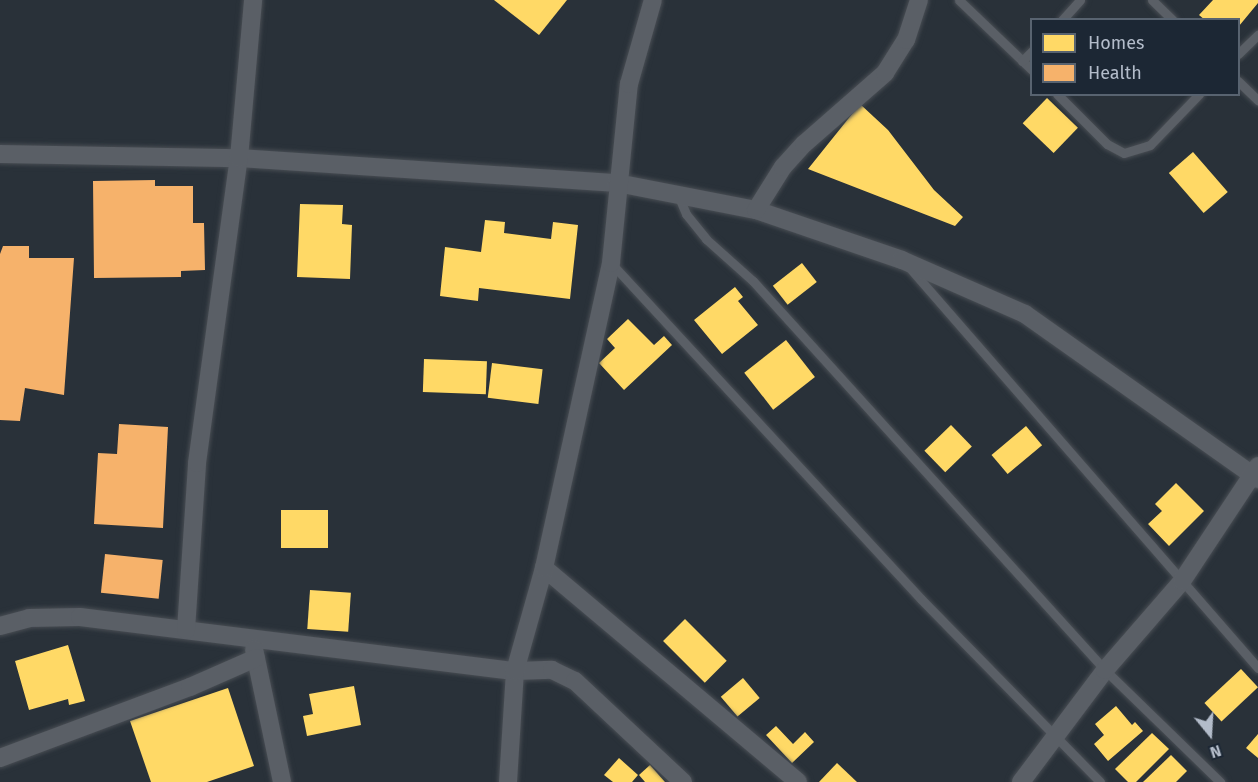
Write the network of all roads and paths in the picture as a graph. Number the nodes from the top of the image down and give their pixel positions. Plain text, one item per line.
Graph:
1 (254, 0) edge
2 (653, 0) edge
3 (919, 0) edge
4 (959, 0) edge
5 (1080, 0) edge
6 (1152, 0) edge
7 (1064, 18) edge
8 (1171, 18) edge
9 (1258, 35) edge
10 (1030, 53) edge
11 (1240, 53) edge
12 (1022, 61) junction
13 (1030, 68) edge
14 (1240, 82) edge
15 (1059, 96) edge
16 (1197, 96) edge
17 (1258, 100) edge
18 (0, 154) edge
19 (239, 158) junction
20 (617, 183) junction
21 (678, 195) junction
22 (756, 210) junction
23 (902, 260) junction
24 (611, 263) junction
25 (1256, 473) edge
26 (544, 568) junction
27 (1182, 581) junction
28 (0, 626) edge
29 (186, 630) junction
30 (252, 638) junction
31 (256, 658) junction
32 (1258, 668) edge
33 (1105, 670) junction
34 (515, 671) junction
35 (1056, 739) junction
36 (0, 758) edge
37 (282, 782) edge
38 (508, 782) edge
39 (682, 782) edge
40 (798, 782) edge
41 (1021, 782) edge
42 (1100, 782) edge
43 (1220, 782) edge

1 - 19 street
2 - 20 street
3 - 22 street
4 - 12 lane
5 - 7 lane
6 - 8 lane
9 - 11 lane
10 - 12 lane
12 - 13 lane
14 - 17 lane
15 - 16 lane
18 - 19 street
19 - 20 street
19 - 29 street
20 - 21 street
20 - 24 street
21 - 22 street
21 - 33 lane
22 - 23 street
23 - 25 street
23 - 27 lane
24 - 26 street
24 - 35 lane
25 - 27 street
26 - 34 street
26 - 40 street
27 - 32 lane
27 - 33 street
28 - 29 street
29 - 30 street
30 - 31 street
30 - 34 street
31 - 36 street
31 - 37 street
33 - 35 street
33 - 43 lane
34 - 38 street
34 - 39 street
35 - 41 street
35 - 42 lane

